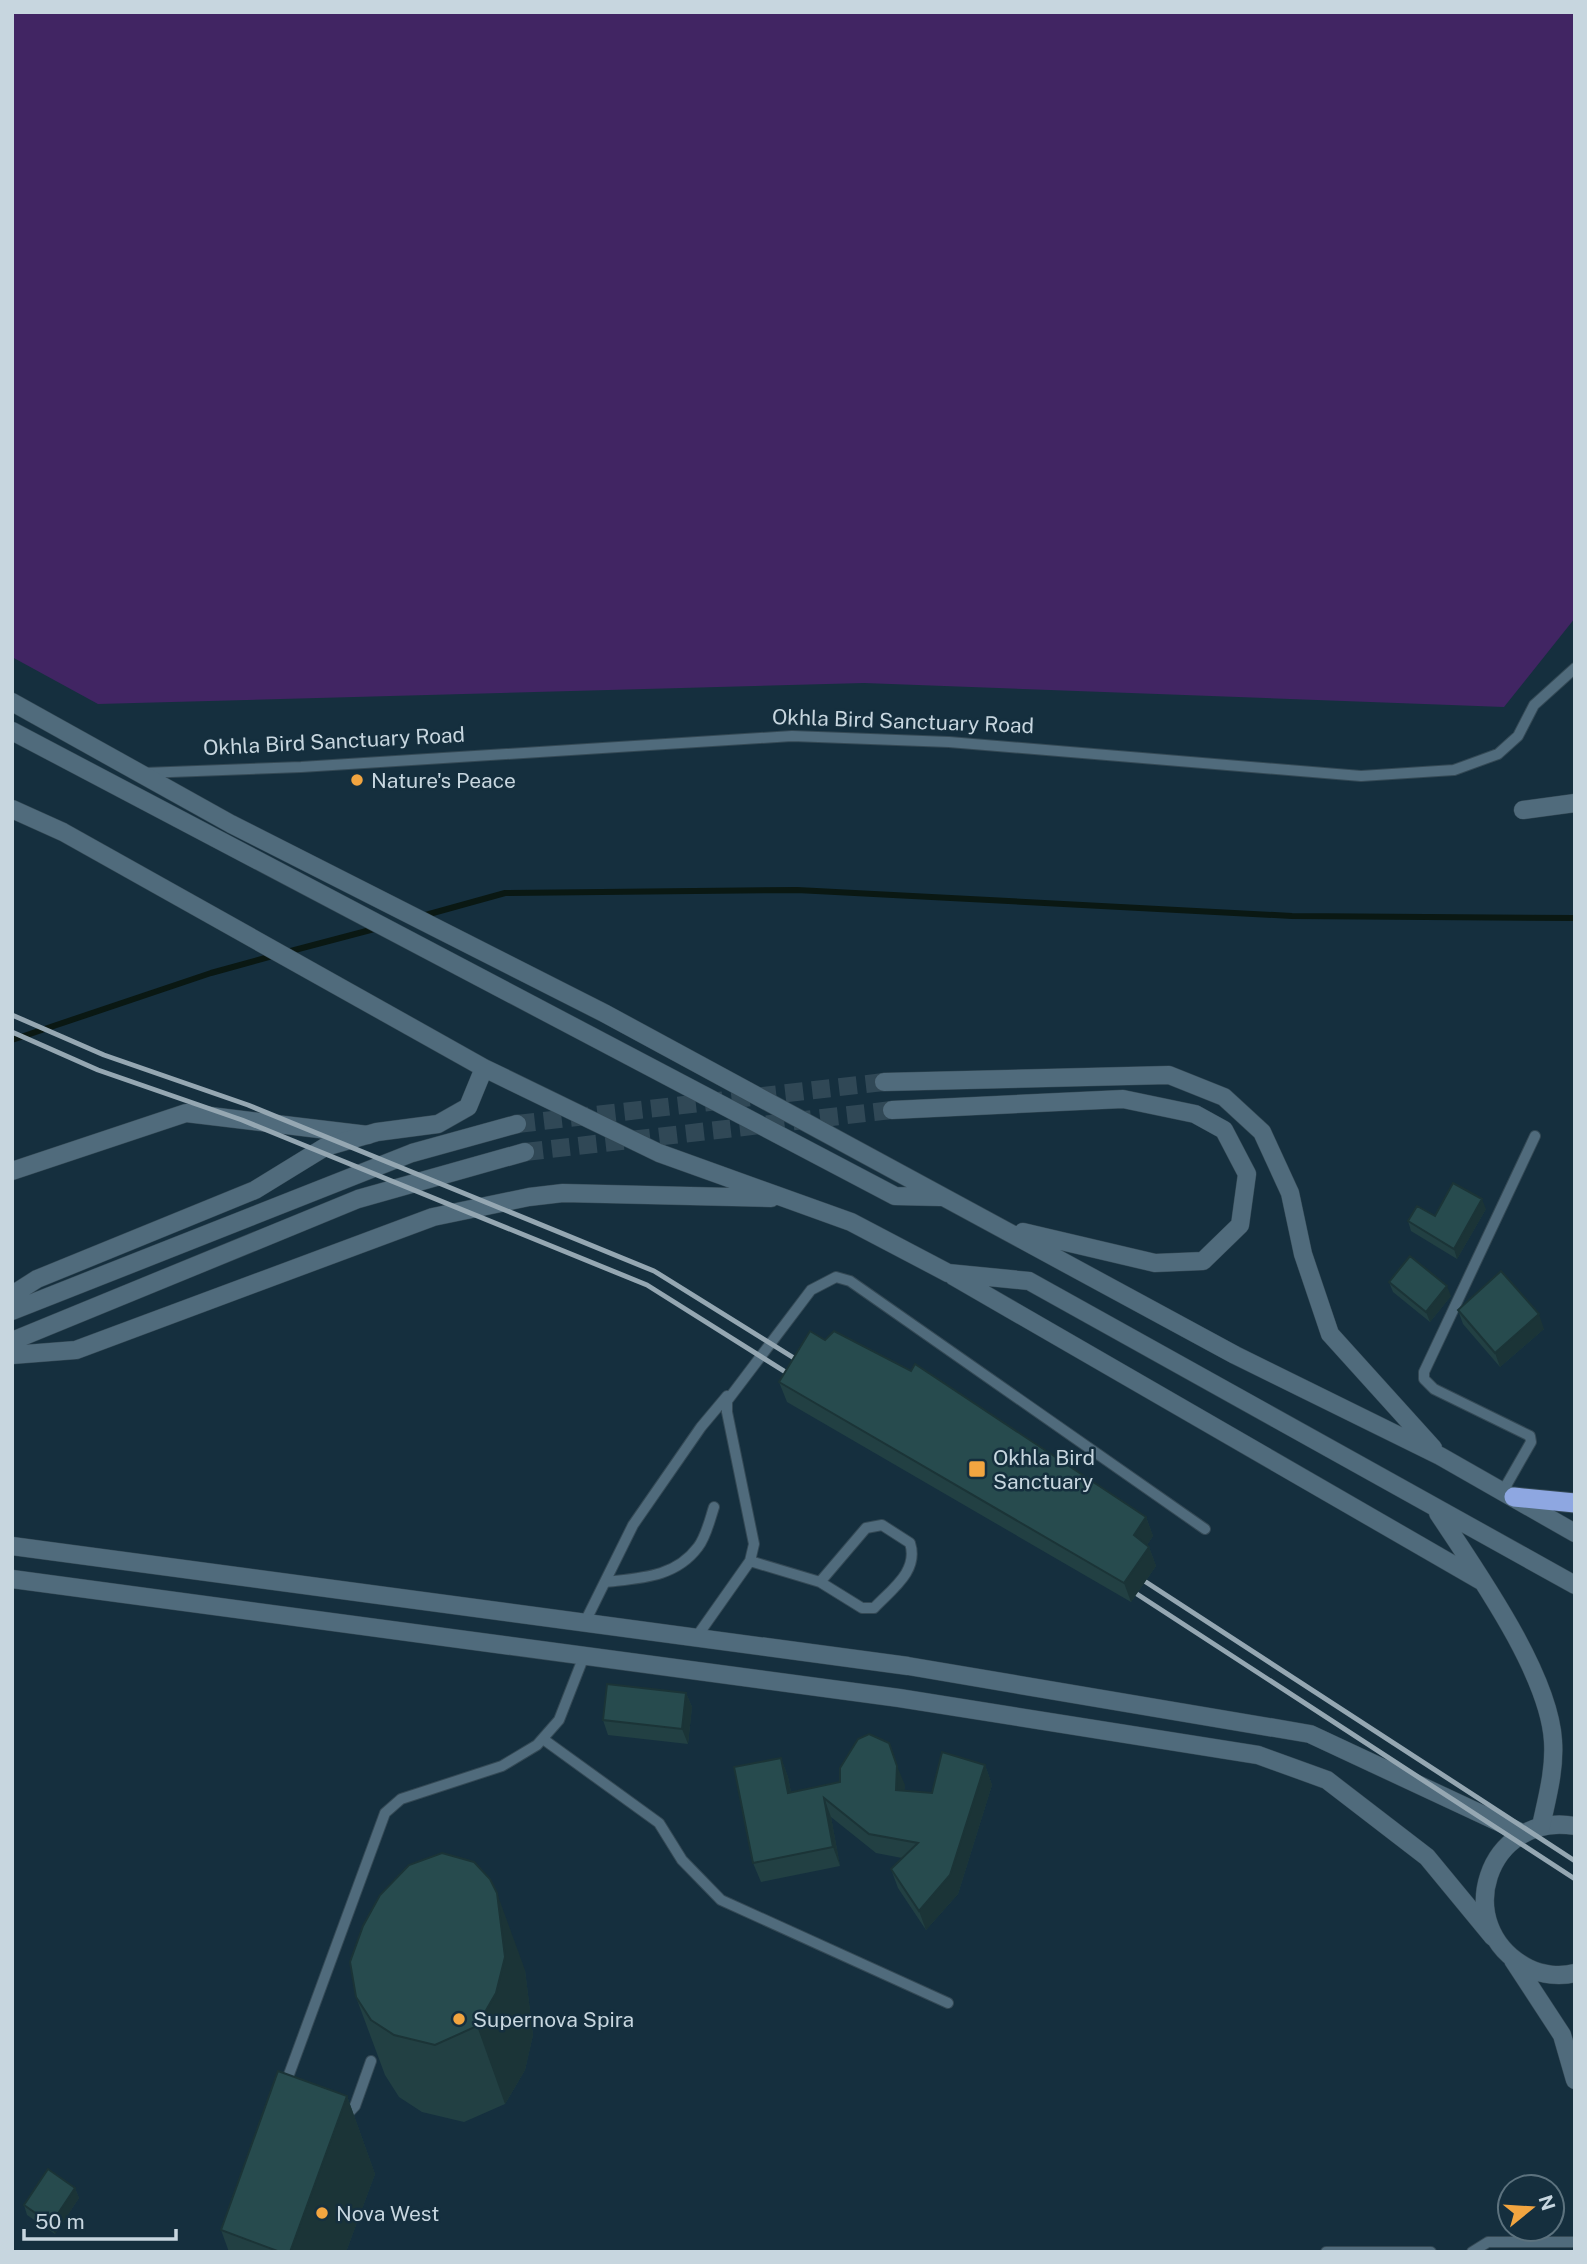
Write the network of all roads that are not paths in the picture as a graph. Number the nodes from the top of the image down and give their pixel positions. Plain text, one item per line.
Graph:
1 (1575, 668) edge
2 (12, 702) edge
3 (12, 731) edge
4 (144, 773) junction
5 (1575, 803) edge
6 (12, 809) edge
7 (1523, 810) dead end
8 (232, 824) junction
9 (222, 844) junction
10 (484, 1068) junction
11 (884, 1082) tunnel mouth
12 (892, 1110) tunnel mouth
13 (517, 1124) tunnel mouth
14 (368, 1135) junction
15 (1535, 1136) dead end
16 (525, 1152) tunnel mouth
17 (12, 1171) edge
18 (944, 1197) junction
19 (788, 1199) junction
20 (999, 1227) junction
21 (948, 1273) junction
22 (12, 1295) edge
23 (12, 1311) edge
24 (12, 1340) edge
25 (12, 1355) edge
26 (731, 1392) junction
27 (1440, 1456) junction
28 (1508, 1494) junction
29 (1575, 1503) edge
30 (715, 1507) dead end
31 (1436, 1510) junction
32 (1205, 1529) dead end
33 (1575, 1533) edge
34 (12, 1546) edge
35 (750, 1561) junction
36 (12, 1579) edge
37 (605, 1582) junction
38 (820, 1582) junction
39 (1483, 1582) junction
40 (1575, 1585) edge
41 (584, 1624) junction
42 (695, 1639) junction
43 (584, 1656) junction
44 (543, 1739) junction
45 (1541, 1826) junction
46 (1575, 1826) edge
47 (1522, 1833) junction
48 (1493, 1937) junction
49 (1512, 1959) junction
50 (1575, 1973) edge
51 (948, 2003) dead end
52 (372, 2061) edge
53 (1575, 2080) edge
54 (280, 2099) edge
55 (330, 2116) edge
56 (1575, 2242) edge
57 (1326, 2252) edge
58 (1431, 2252) edge
59 (1472, 2252) edge

1 - 4 lane, Okhla Bird Sanctuary Road
2 - 4 main road
3 - 9 main road
4 - 8 main road
5 - 7 main road
6 - 10 main road
8 - 9 main road
8 - 18 main road
9 - 18 main road
10 - 14 main road
10 - 19 main road
11 - 27 main road
12 - 20 main road
13 - 23 main road
14 - 17 main road
14 - 22 main road
15 - 28 lane
16 - 24 main road
18 - 20 main road
19 - 21 main road
19 - 25 main road
20 - 27 main road
21 - 31 main road
21 - 39 main road
26 - 32 lane
26 - 35 lane
26 - 37 lane
27 - 28 main road
28 - 29 highway
28 - 33 main road
30 - 37 lane
31 - 39 main road
31 - 40 main road
34 - 41 main road
35 - 38 lane
35 - 42 lane
36 - 43 main road
37 - 41 lane
38 - 38 lane
39 - 45 main road
41 - 42 main road
42 - 47 main road
43 - 44 lane
43 - 48 main road
44 - 51 lane
44 - 54 lane
45 - 46 main road
45 - 47 main road
47 - 48 main road
48 - 49 main road
49 - 50 main road
49 - 53 main road
52 - 55 lane
56 - 59 lane
57 - 58 lane

